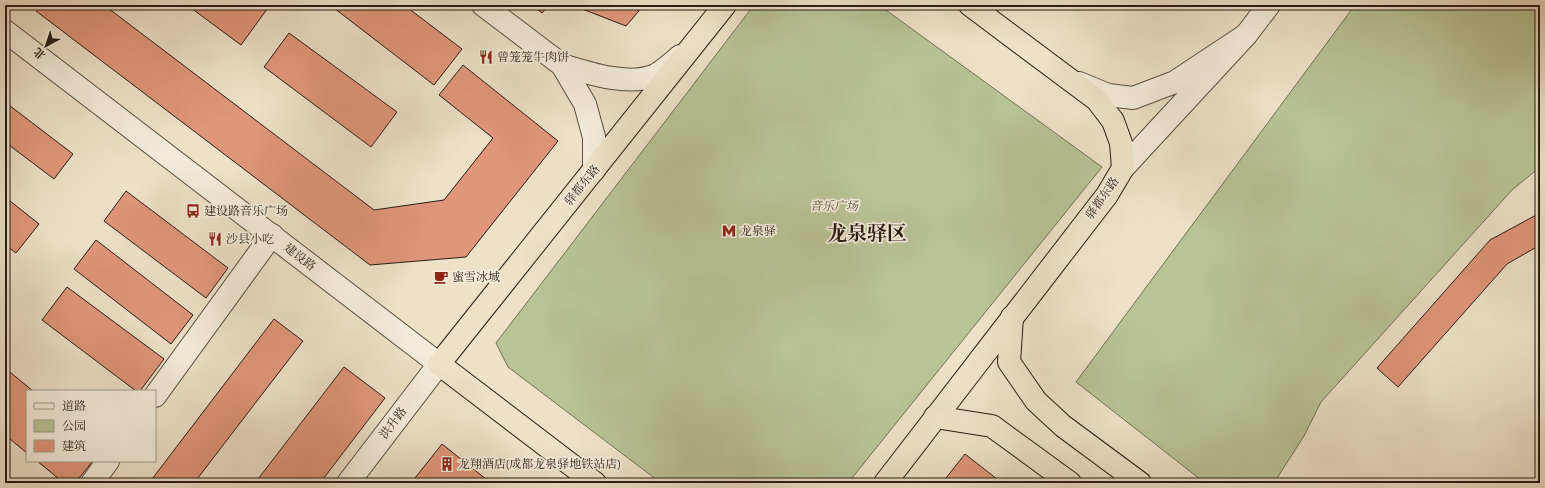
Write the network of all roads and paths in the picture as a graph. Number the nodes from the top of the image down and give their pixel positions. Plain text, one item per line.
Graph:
1 (483, 5) edge
2 (725, 5) edge
3 (970, 5) edge
4 (1269, 5) edge
5 (5, 31) edge
6 (1246, 35) junction
7 (691, 48) junction
8 (562, 65) junction
9 (1068, 79) junction
10 (1123, 168) junction
11 (594, 170) junction
12 (272, 235) junction
13 (1012, 318) junction
14 (439, 364) junction
15 (156, 395) edge
16 (935, 417) junction
17 (107, 462) edge
18 (92, 483) edge
19 (348, 483) edge
20 (595, 483) edge
21 (885, 483) edge
22 (1070, 483) edge
23 (1140, 483) edge

1 - 8 street
2 - 7 highway, 驿都东路
3 - 9 highway, 驿都东路
4 - 6 street
5 - 12 street, 建设路
6 - 9 street
6 - 10 street
7 - 8 street
7 - 11 highway, 驿都东路
8 - 11 street
9 - 10 highway, 驿都东路
10 - 13 highway, 驿都东路
11 - 14 highway, 驿都东路
12 - 14 street, 建设路
12 - 15 street
13 - 16 highway, 驿都东路
13 - 23 highway
14 - 19 street, 洪升路
14 - 20 highway, 建设路
16 - 21 highway, 驿都东路
16 - 22 highway
17 - 18 street

